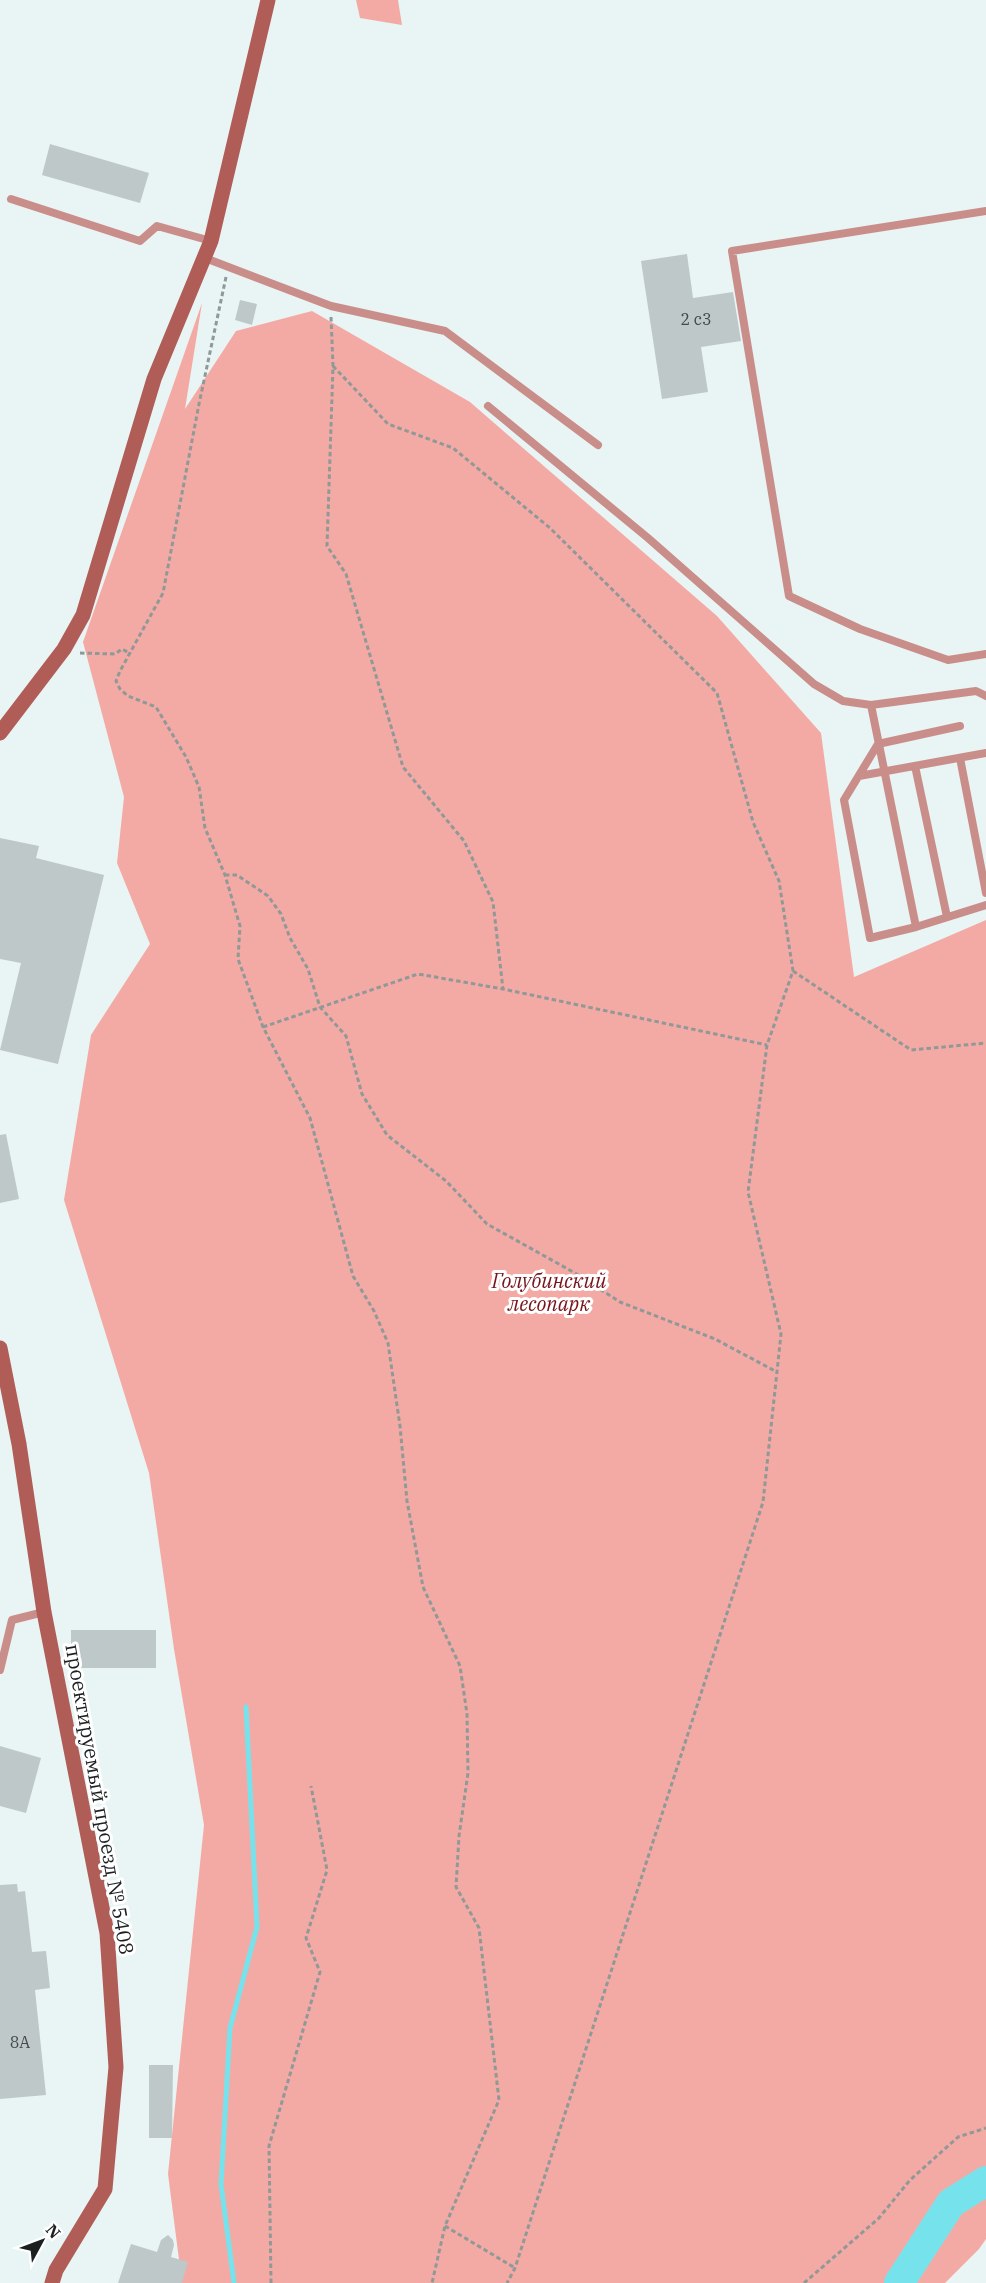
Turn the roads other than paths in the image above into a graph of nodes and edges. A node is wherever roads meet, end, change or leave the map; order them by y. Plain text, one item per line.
1 (268, 0) edge
2 (11, 199) dead end
3 (986, 211) edge
4 (211, 241) junction
5 (205, 258) junction
6 (488, 406) dead end
7 (598, 445) dead end
8 (986, 654) edge
9 (986, 696) edge
10 (871, 705) junction
11 (960, 726) dead end
12 (0, 733) edge
13 (879, 744) junction
14 (986, 753) edge
15 (960, 758) junction
16 (915, 766) junction
17 (884, 771) junction
18 (859, 776) junction
19 (986, 893) edge
20 (986, 905) edge
21 (947, 917) junction
22 (916, 927) junction
23 (0, 1348) edge
24 (44, 1612) junction
25 (0, 1670) edge
26 (52, 2283) edge

1 - 4 street
2 - 4 lane
3 - 8 lane
4 - 5 street
5 - 7 lane
5 - 12 street
6 - 10 lane
9 - 10 lane
10 - 13 lane
11 - 13 lane
13 - 17 lane
13 - 18 lane
14 - 15 lane
15 - 16 lane
15 - 19 lane
16 - 17 lane
16 - 21 lane
17 - 18 lane
17 - 22 lane
18 - 22 lane
20 - 21 lane
21 - 22 lane
23 - 24 street, проектируемый проезд № 5408
24 - 25 lane
24 - 26 street, проектируемый проезд № 5408

